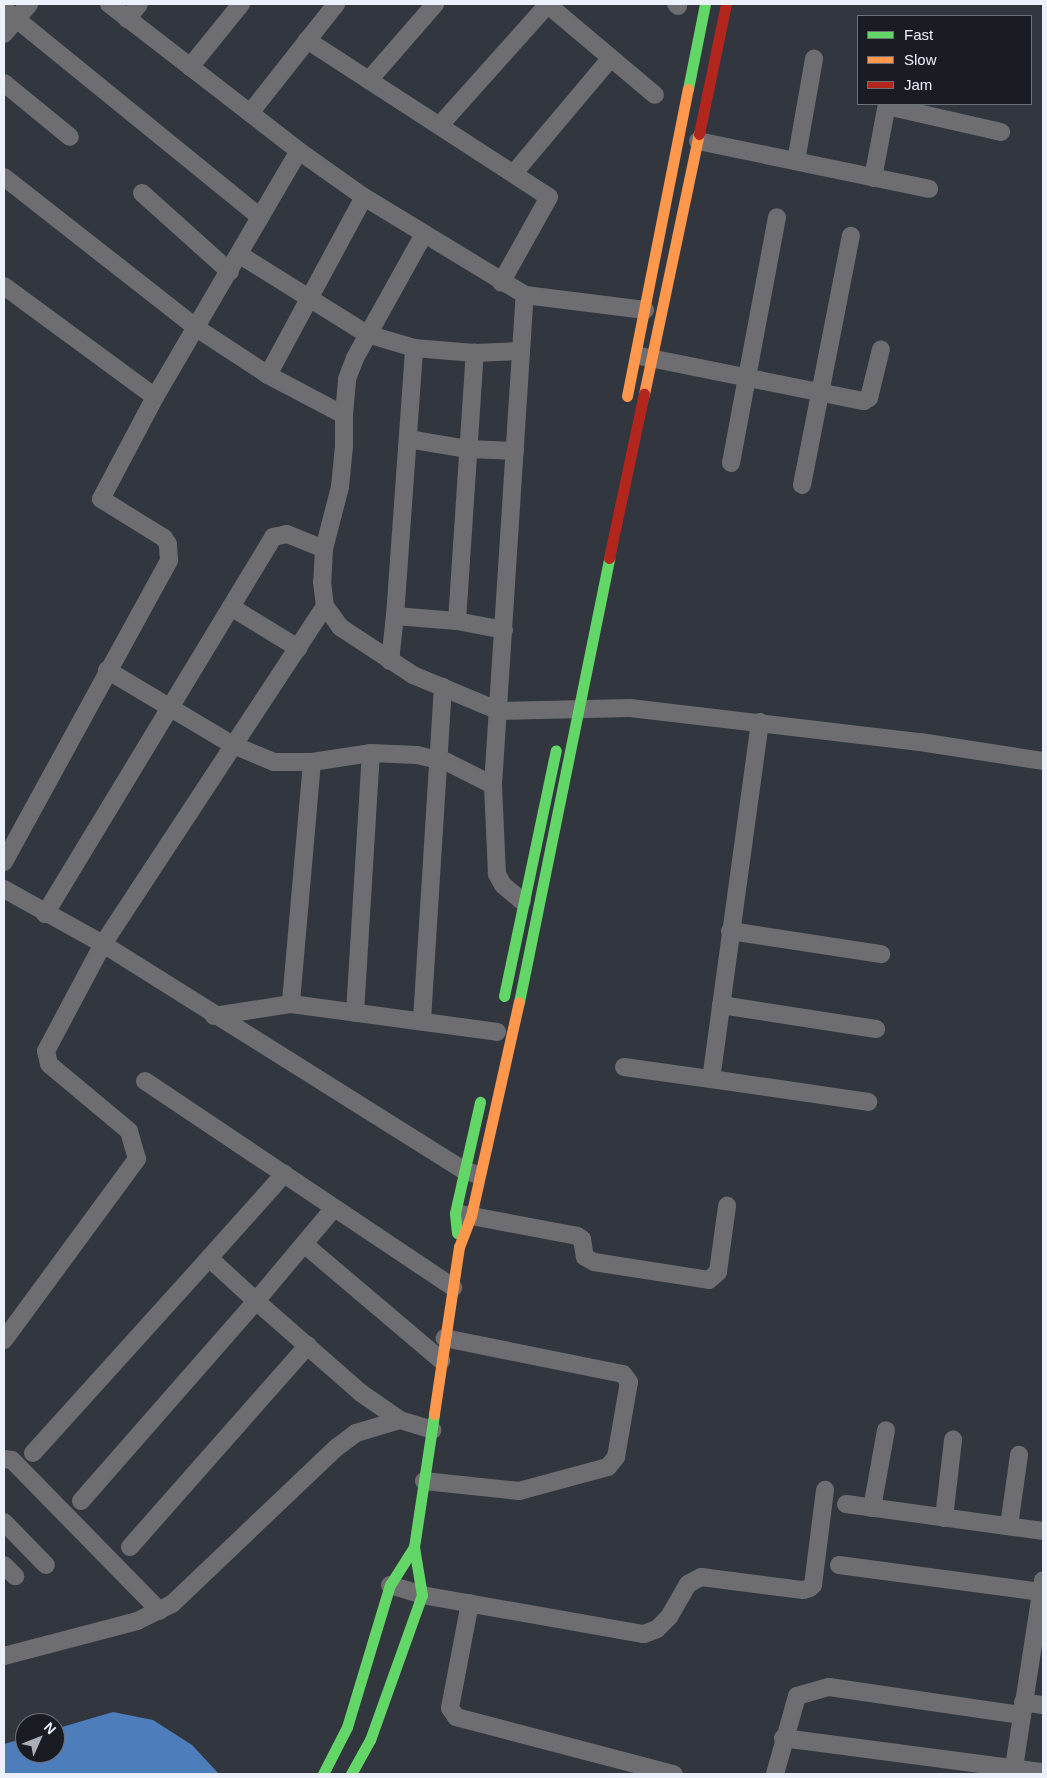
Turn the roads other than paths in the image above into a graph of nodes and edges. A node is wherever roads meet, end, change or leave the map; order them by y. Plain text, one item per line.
1 (29, 4) edge
2 (109, 4) edge
3 (139, 4) edge
4 (241, 4) edge
5 (336, 4) edge
6 (435, 4) edge
7 (548, 4) edge
8 (706, 4) edge
9 (726, 4) edge
10 (10, 14) edge
11 (127, 19) junction
12 (4, 34) edge
13 (307, 40) junction
14 (611, 58) junction
15 (814, 59) dead end
16 (190, 67) junction
17 (369, 80) junction
18 (4, 82) edge
19 (655, 95) dead end
20 (887, 105) edge
21 (250, 113) junction
22 (440, 125) junction
23 (1001, 132) dead end
24 (70, 136) dead end
25 (698, 141) junction
26 (299, 151) junction
27 (796, 161) junction
28 (514, 173) junction
29 (4, 177) edge
30 (873, 178) junction
31 (929, 189) dead end
32 (142, 194) dead end
33 (364, 197) junction
34 (260, 217) junction
35 (777, 217) dead end
36 (424, 234) junction
37 (851, 236) dead end
38 (240, 255) junction
39 (230, 272) junction
40 (500, 282) junction
41 (4, 286) edge
42 (525, 296) junction
43 (309, 298) junction
44 (645, 310) junction
45 (198, 329) junction
46 (367, 334) junction
47 (414, 348) junction
48 (880, 349) dead end
49 (521, 351) junction
50 (475, 353) junction
51 (644, 357) junction
52 (268, 375) junction
53 (749, 380) junction
54 (820, 393) junction
55 (155, 397) junction
56 (624, 413) dead end
57 (344, 415) junction
58 (408, 439) junction
59 (468, 449) junction
60 (515, 451) junction
61 (731, 463) dead end
62 (802, 485) dead end
63 (324, 549) junction
64 (325, 606) junction
65 (231, 607) junction
66 (395, 616) junction
67 (456, 621) junction
68 (504, 630) junction
69 (298, 648) junction
70 (390, 661) junction
71 (107, 670) junction
72 (443, 687) junction
73 (169, 708) junction
74 (569, 709) junction
75 (499, 711) junction
76 (760, 722) junction
77 (558, 738) dead end
78 (233, 745) junction
79 (371, 753) junction
80 (436, 760) junction
81 (1043, 761) edge
82 (312, 762) junction
83 (493, 785) junction
84 (4, 862) edge
85 (4, 889) edge
86 (522, 901) junction
87 (45, 914) junction
88 (730, 931) junction
89 (103, 944) junction
90 (881, 954) dead end
91 (292, 1004) junction
92 (721, 1005) junction
93 (355, 1013) junction
94 (214, 1016) junction
95 (422, 1020) junction
96 (498, 1027) joint
97 (876, 1029) dead end
98 (624, 1067) dead end
99 (710, 1079) junction
100 (145, 1081) dead end
101 (483, 1087) dead end
102 (868, 1102) dead end
103 (463, 1170) junction
104 (284, 1174) junction
105 (480, 1176) junction
106 (727, 1206) dead end
107 (334, 1208) junction
108 (463, 1214) junction
109 (304, 1244) junction
110 (210, 1258) junction
111 (453, 1287) junction
112 (256, 1301) junction
113 (445, 1338) junction
114 (4, 1340) edge
115 (308, 1346) junction
116 (441, 1360) junction
117 (400, 1420) junction
118 (433, 1430) junction
119 (886, 1430) dead end
120 (954, 1440) dead end
121 (33, 1453) dead end
122 (1019, 1455) dead end
123 (4, 1459) edge
124 (424, 1481) junction
125 (825, 1490) dead end
126 (81, 1501) dead end
127 (846, 1504) dead end
128 (872, 1508) junction
129 (944, 1518) junction
130 (4, 1522) edge
131 (1009, 1526) junction
132 (1043, 1530) edge
133 (130, 1547) dead end
134 (414, 1547) junction
135 (46, 1565) dead end
136 (839, 1565) dead end
137 (390, 1585) junction
138 (1042, 1586) edge
139 (422, 1594) junction
140 (470, 1603) junction
141 (160, 1611) junction
142 (4, 1656) edge
143 (1043, 1705) edge
144 (1022, 1708) junction
145 (783, 1738) junction
146 (1013, 1772) edge
147 (1043, 1772) edge
148 (323, 1774) edge
149 (350, 1774) edge
150 (674, 1774) edge
151 (775, 1774) edge

1 - 10 street
2 - 11 street
3 - 11 street
4 - 16 street
5 - 13 street
6 - 17 street
7 - 14 street
7 - 22 street
8 - 44 street
9 - 25 street
10 - 12 street
10 - 34 street
11 - 16 street
13 - 17 street
13 - 21 street
14 - 19 street
14 - 28 street
15 - 27 street
16 - 21 street
17 - 22 street
18 - 24 street
20 - 23 street
20 - 30 street
21 - 26 street
22 - 28 street
25 - 27 street
25 - 51 street
26 - 33 street
26 - 34 street
27 - 30 street
28 - 40 street
29 - 45 street
30 - 31 street
32 - 39 street
33 - 36 street
33 - 43 street
34 - 38 street
35 - 53 street
36 - 40 street
36 - 46 street
37 - 54 street
38 - 39 street
38 - 43 street
39 - 45 street
40 - 42 street
41 - 55 street
42 - 44 street
42 - 49 street
43 - 46 street
43 - 52 street
44 - 51 street
45 - 52 street
45 - 55 street
46 - 47 street
46 - 57 street
47 - 50 street
47 - 58 street
48 - 54 street
49 - 50 street
49 - 60 street
50 - 59 street
51 - 53 street
51 - 56 street
51 - 74 street
52 - 57 street
53 - 54 street
53 - 61 street
54 - 62 street
55 - 71 street
57 - 63 street
58 - 59 street
58 - 66 street
59 - 60 street
59 - 67 street
60 - 68 street
63 - 64 street
63 - 65 street
64 - 69 street
64 - 70 street
65 - 69 street
65 - 73 street
66 - 67 street
66 - 70 street
67 - 68 street
68 - 75 street
69 - 78 street
70 - 72 street
71 - 73 street
71 - 84 street
72 - 75 street
72 - 80 street
73 - 78 street
73 - 87 street
74 - 75 street
74 - 76 street
74 - 105 street
75 - 83 street
76 - 81 street
76 - 88 street
77 - 86 street
78 - 82 street
78 - 89 street
79 - 80 street
79 - 82 street
79 - 93 street
80 - 83 street
80 - 95 street
82 - 91 street
83 - 86 street
85 - 87 street
86 - 96 street
87 - 89 street
88 - 90 street
88 - 92 street
89 - 94 street
89 - 114 street
91 - 93 street
91 - 94 street
92 - 97 street
92 - 99 street
93 - 95 street
94 - 103 street
95 - 96 street
98 - 99 street
99 - 102 street
100 - 104 street
101 - 103 street
103 - 105 street
103 - 108 street
104 - 107 street
104 - 110 street
105 - 108 street
106 - 108 street
107 - 109 street
107 - 111 street
108 - 111 street
109 - 112 street
109 - 116 street
110 - 112 street
110 - 121 street
111 - 113 street
112 - 115 street
112 - 126 street
113 - 116 street
113 - 124 street
115 - 117 street
115 - 133 street
116 - 118 street
117 - 118 street
117 - 141 street
118 - 124 street
119 - 128 street
120 - 129 street
122 - 131 street
123 - 141 street
124 - 134 street
125 - 140 street
127 - 128 street
128 - 129 street
129 - 131 street
130 - 135 street
131 - 132 street
134 - 137 street
134 - 139 street
136 - 138 street
137 - 139 street
137 - 148 street
138 - 144 street
139 - 140 street
139 - 149 street
140 - 150 street
141 - 142 street
143 - 144 street
144 - 145 street
144 - 146 street
145 - 146 street
145 - 151 street
146 - 147 street

